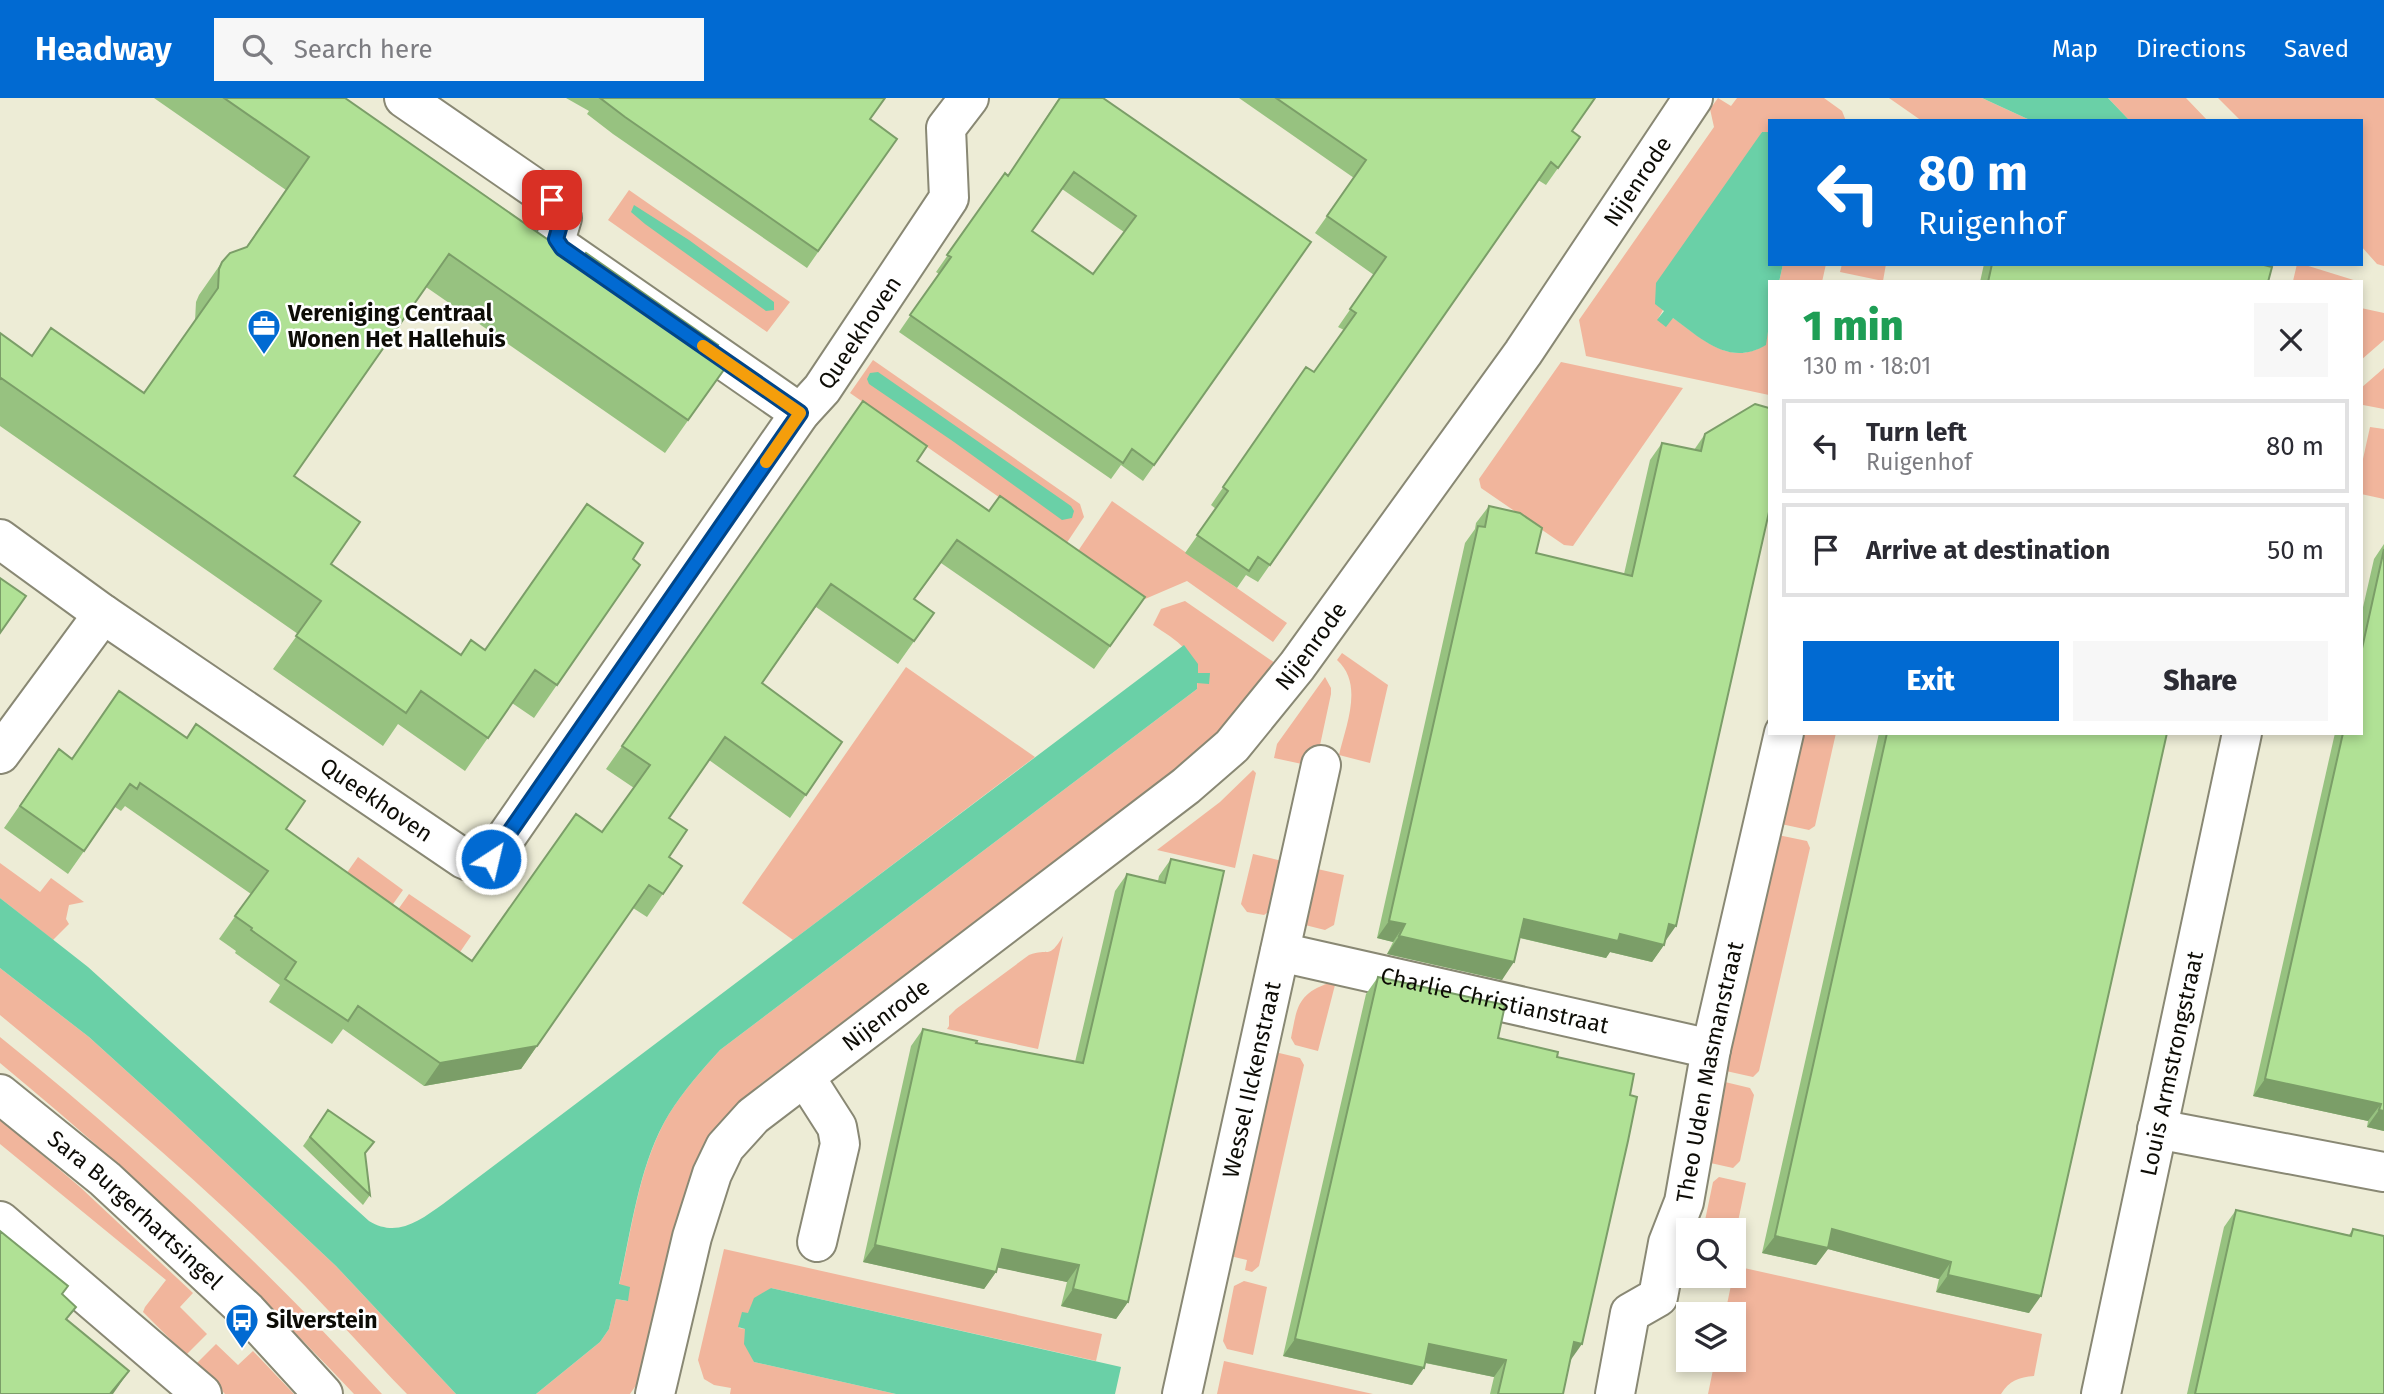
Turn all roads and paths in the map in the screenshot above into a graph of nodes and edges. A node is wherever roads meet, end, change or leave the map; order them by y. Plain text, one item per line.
1 (404, 98) edge
2 (969, 98) edge
3 (1693, 98) edge
4 (800, 413) junction
5 (0, 539) edge
6 (103, 614) junction
7 (1784, 735) edge
8 (2242, 735) edge
9 (0, 754) edge
10 (1321, 765) dead end
11 (1280, 952) junction
12 (1711, 1049) junction
13 (805, 1077) junction
14 (0, 1094) edge
15 (2157, 1129) junction
16 (2384, 1172) edge
17 (0, 1221) edge
18 (817, 1242) dead end
19 (193, 1391) edge
20 (323, 1394) edge
21 (655, 1394) edge
22 (1182, 1394) edge
23 (1615, 1394) edge
24 (2101, 1394) edge

1 - 4 street
2 - 4 street, Queekhoven
3 - 13 street, Nijenrode
4 - 6 street, Queekhoven
5 - 6 street, Queekhoven
6 - 9 street
7 - 12 street, Theo Uden Masmanstraat
8 - 15 street, Louis Armstrongstraat
10 - 11 street, Wessel Ilckenstraat
11 - 12 street, Charlie Christianstraat
11 - 22 street, Wessel Ilckenstraat
12 - 23 street, Theo Uden Masmanstraat
13 - 18 street
13 - 21 street, Nijenrode
14 - 20 street, Sara Burgerhartsingel
15 - 16 street
15 - 24 street, Louis Armstrongstraat
17 - 19 street

